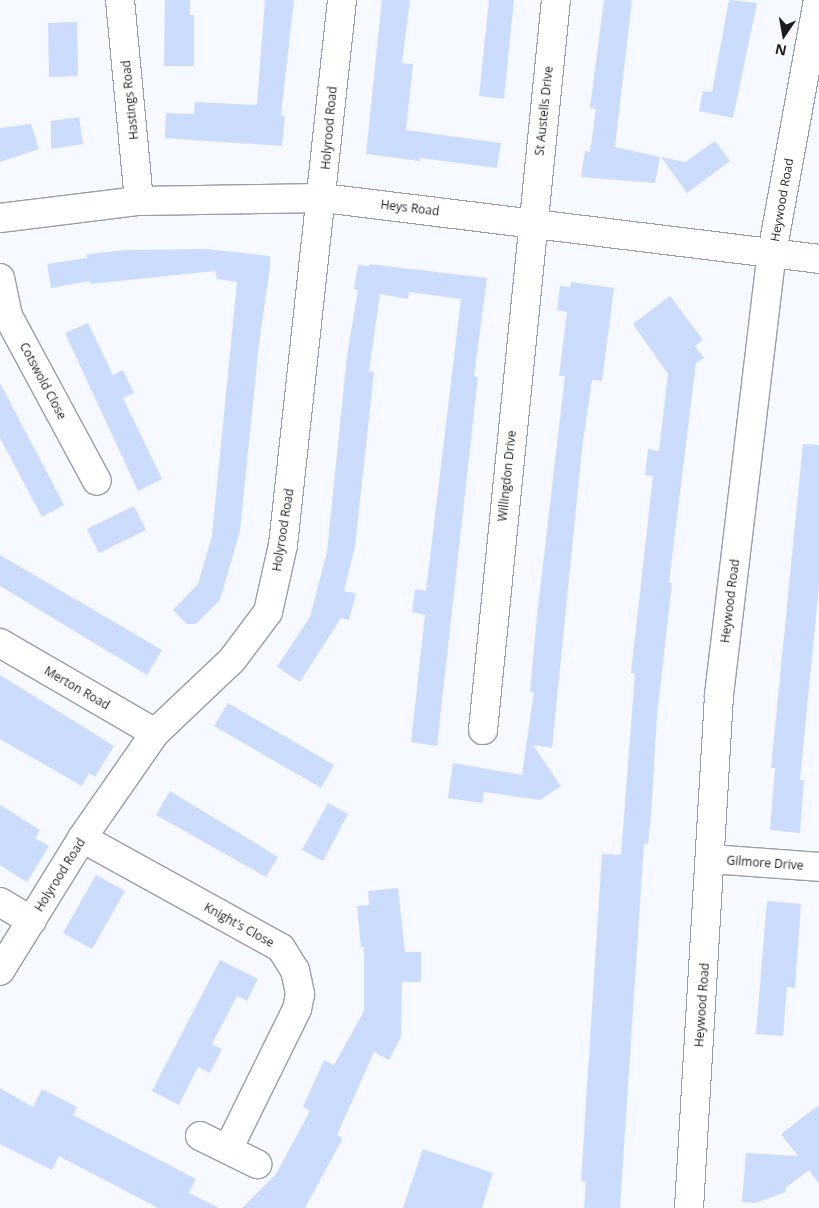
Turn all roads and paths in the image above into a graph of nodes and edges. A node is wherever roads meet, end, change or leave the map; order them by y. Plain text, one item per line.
1 (120, 0) edge
2 (342, 0) edge
3 (556, 0) edge
4 (818, 0) edge
5 (323, 198) junction
6 (139, 200) junction
7 (0, 218) edge
8 (532, 223) junction
9 (772, 253) junction
10 (819, 259) edge
11 (0, 278) edge
12 (97, 481) dead end
13 (0, 643) edge
14 (483, 730) dead end
15 (155, 733) junction
16 (82, 838) junction
17 (711, 859) junction
18 (819, 867) edge
19 (0, 902) edge
20 (32, 921) junction
21 (0, 972) edge
22 (200, 1136) dead end
23 (228, 1149) junction
24 (258, 1164) dead end
25 (689, 1208) edge

1 - 6 street, Hastings Road
2 - 5 street, Holyrood Road
3 - 8 street, St Austells Drive
4 - 9 street, Heywood Road
5 - 6 street, Heys Road
5 - 8 street, Heys Road
5 - 15 street, Holyrood Road
6 - 7 street, Heys Road
8 - 9 street, Heys Road
8 - 14 street, Willingdon Drive
9 - 10 street, Heys Road
9 - 17 street, Heywood Road
11 - 12 street, Cotswold Close
13 - 15 street, Merton Road
15 - 16 street, Holyrood Road
16 - 20 street, Holyrood Road
16 - 23 street, Knight's Close
17 - 18 street, Gilmore Drive
17 - 25 street, Heywood Road
19 - 20 street
20 - 21 street, Holyrood Road
22 - 23 street
23 - 24 street

